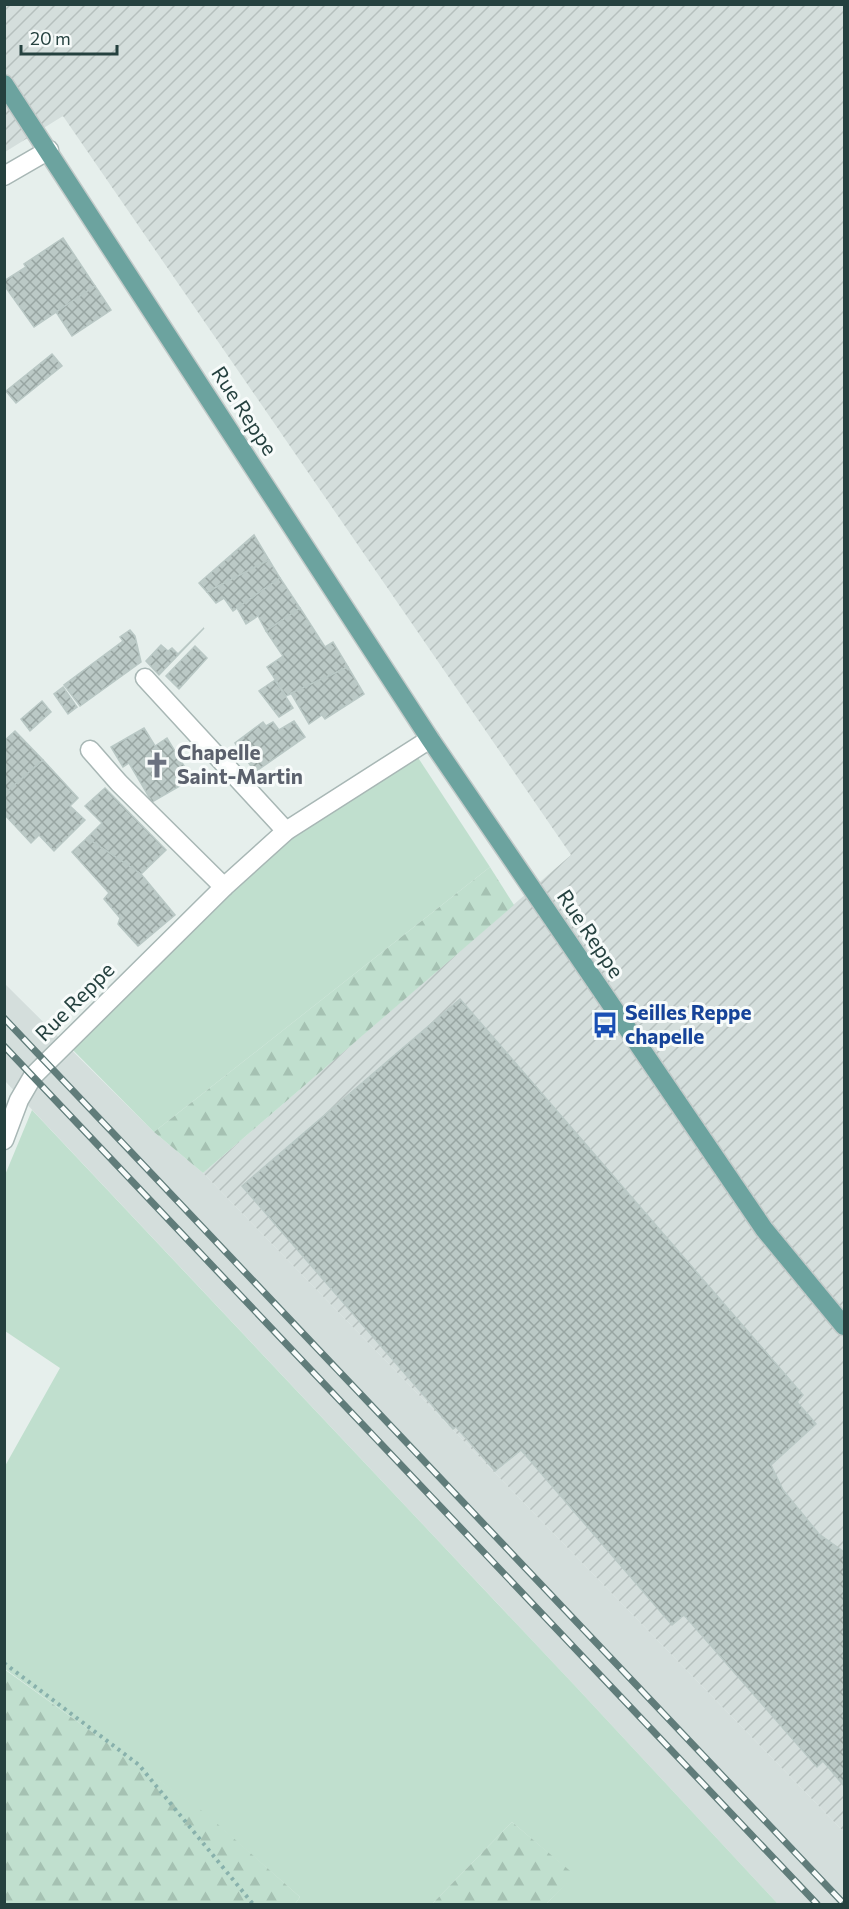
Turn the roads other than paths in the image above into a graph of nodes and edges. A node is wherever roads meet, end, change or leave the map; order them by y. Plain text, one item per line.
1 (4, 84) edge
2 (49, 150) junction
3 (4, 176) edge
4 (145, 678) dead end
5 (430, 739) junction
6 (90, 750) dead end
7 (286, 831) junction
8 (224, 887) junction
9 (4, 1140) edge
10 (844, 1326) edge

1 - 2 main road, Rue Reppe
2 - 3 street
2 - 5 main road, Rue Reppe
4 - 7 street
5 - 7 street, Rue Reppe
5 - 10 main road, Rue Reppe
6 - 8 street
7 - 8 street, Rue Reppe
8 - 9 street, Rue Reppe

